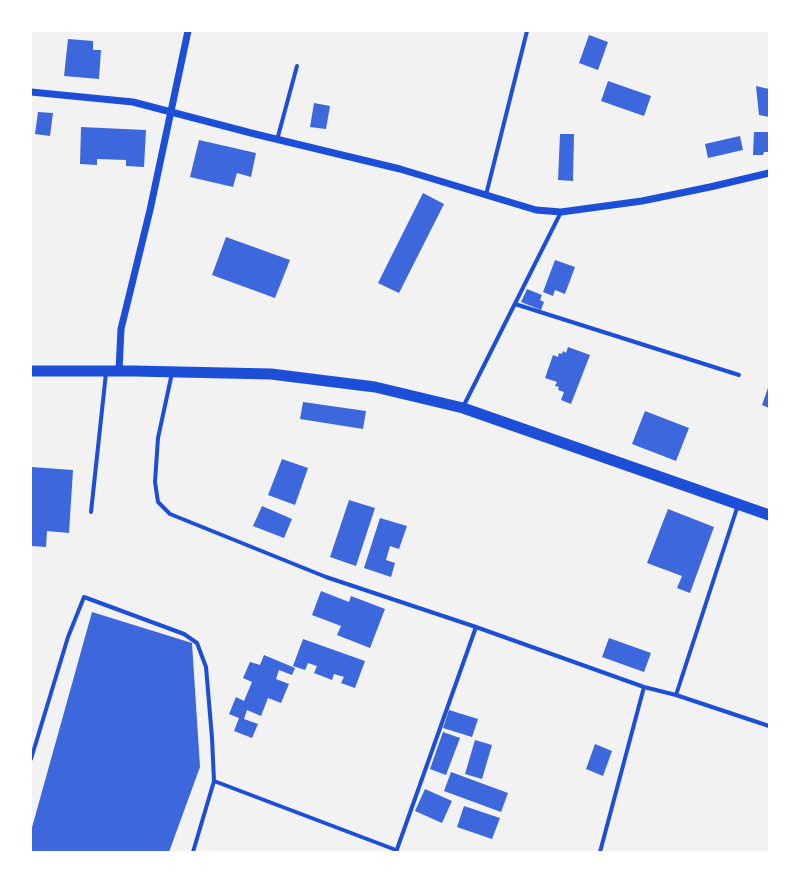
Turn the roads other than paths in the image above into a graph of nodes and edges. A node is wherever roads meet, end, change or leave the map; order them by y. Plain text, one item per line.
1 (188, 31) edge
2 (527, 31) edge
3 (297, 66) dead end
4 (31, 92) edge
5 (171, 112) junction
6 (277, 140) junction
7 (769, 173) edge
8 (486, 196) junction
9 (561, 212) junction
10 (515, 304) junction
11 (31, 371) edge
12 (106, 371) junction
13 (119, 371) junction
14 (173, 372) junction
15 (739, 375) dead end
16 (463, 408) junction
17 (738, 504) junction
18 (91, 512) dead end
19 (769, 515) edge
20 (476, 627) junction
21 (644, 687) junction
22 (676, 695) junction
23 (769, 726) edge
24 (31, 759) edge
25 (214, 781) junction
26 (396, 851) edge
27 (192, 852) edge
28 (600, 852) edge

1 - 5 street
2 - 8 street
3 - 6 street
4 - 5 street
5 - 6 street
5 - 13 street
6 - 8 street
7 - 9 street
8 - 9 street
9 - 10 street
10 - 15 street
10 - 16 street
11 - 12 highway
12 - 13 highway
12 - 18 street
13 - 14 highway
14 - 16 highway
14 - 20 street
16 - 17 highway
17 - 19 highway
17 - 22 street
20 - 21 street
20 - 26 street
21 - 22 street
21 - 28 street
22 - 23 street
24 - 25 street
25 - 26 street
25 - 27 street

